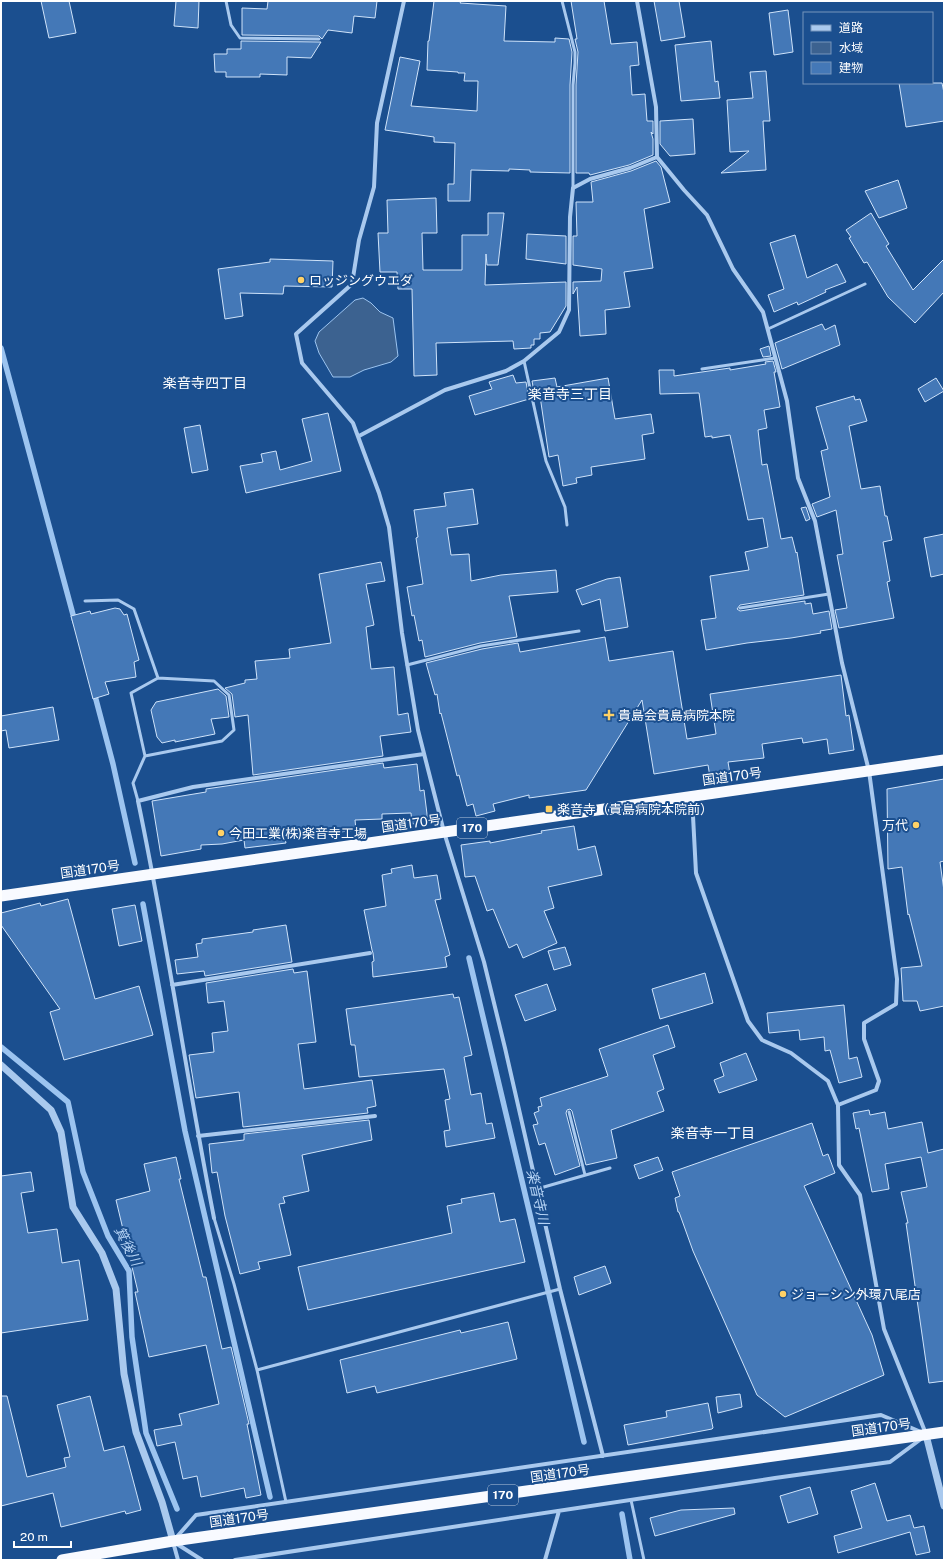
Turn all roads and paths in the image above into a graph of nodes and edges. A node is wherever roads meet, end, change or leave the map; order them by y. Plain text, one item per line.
1 (226, 1) edge
2 (404, 1) edge
3 (562, 1) edge
4 (637, 1) edge
5 (319, 38) dead end
6 (657, 157) junction
7 (573, 188) junction
8 (865, 284) dead end
9 (768, 329) junction
10 (775, 358) junction
11 (524, 361) junction
12 (702, 369) dead end
13 (359, 436) junction
14 (567, 525) dead end
15 (829, 594) junction
16 (85, 601) dead end
17 (740, 608) dead end
18 (579, 631) dead end
19 (407, 665) junction
20 (158, 678) junction
21 (424, 754) junction
22 (145, 756) junction
23 (944, 760) edge
24 (869, 770) junction
25 (692, 796) junction
26 (138, 801) junction
27 (444, 832) junction
28 (153, 874) junction
29 (1, 896) edge
30 (370, 953) dead end
31 (172, 985) junction
32 (1, 1065) edge
33 (838, 1105) junction
34 (569, 1112) dead end
35 (375, 1116) dead end
36 (198, 1136) junction
37 (610, 1168) dead end
38 (585, 1175) junction
39 (537, 1189) junction
40 (214, 1218) joint
41 (560, 1289) junction
42 (257, 1370) junction
43 (944, 1432) edge
44 (926, 1435) junction
45 (603, 1456) junction
46 (631, 1500) junction
47 (286, 1502) junction
48 (944, 1506) edge
49 (559, 1511) junction
50 (173, 1541) junction
51 (62, 1560) edge
52 (178, 1560) edge
53 (202, 1560) edge
54 (235, 1560) edge
55 (545, 1560) edge
56 (644, 1560) edge

1 - 5 lane
2 - 13 street
3 - 7 lane
4 - 6 street
6 - 7 street
6 - 9 street
7 - 11 street
8 - 9 lane
9 - 10 street
10 - 12 lane
10 - 15 street
11 - 13 street
11 - 14 lane
13 - 19 street
15 - 17 lane
15 - 24 street
16 - 20 lane
18 - 19 lane
19 - 21 street
20 - 22 lane
20 - 22 lane
21 - 26 street
21 - 27 street
22 - 26 lane
23 - 24 highway, 国道170号 / 170
24 - 25 highway, 国道170号 / 170
24 - 33 street
25 - 27 highway, 国道170号 / 170
25 - 33 street
26 - 28 street
27 - 28 highway, 国道170号 / 170
27 - 39 street
28 - 29 highway, 国道170号 / 170
28 - 31 street
30 - 31 street
31 - 36 street
32 - 50 street
33 - 44 street
34 - 38 lane
35 - 36 street
36 - 40 street
37 - 38 lane
38 - 39 lane
39 - 41 street
40 - 42 lane
41 - 42 lane
41 - 45 street
42 - 47 lane
43 - 44 highway, 国道170号 / 170
44 - 45 street
44 - 46 street
44 - 48 street
44 - 50 highway, 国道170号 / 170
45 - 47 street
46 - 49 street
46 - 56 lane
47 - 50 street
49 - 54 street
49 - 55 street
50 - 51 highway, 国道170号 / 170
50 - 52 street
50 - 53 street

